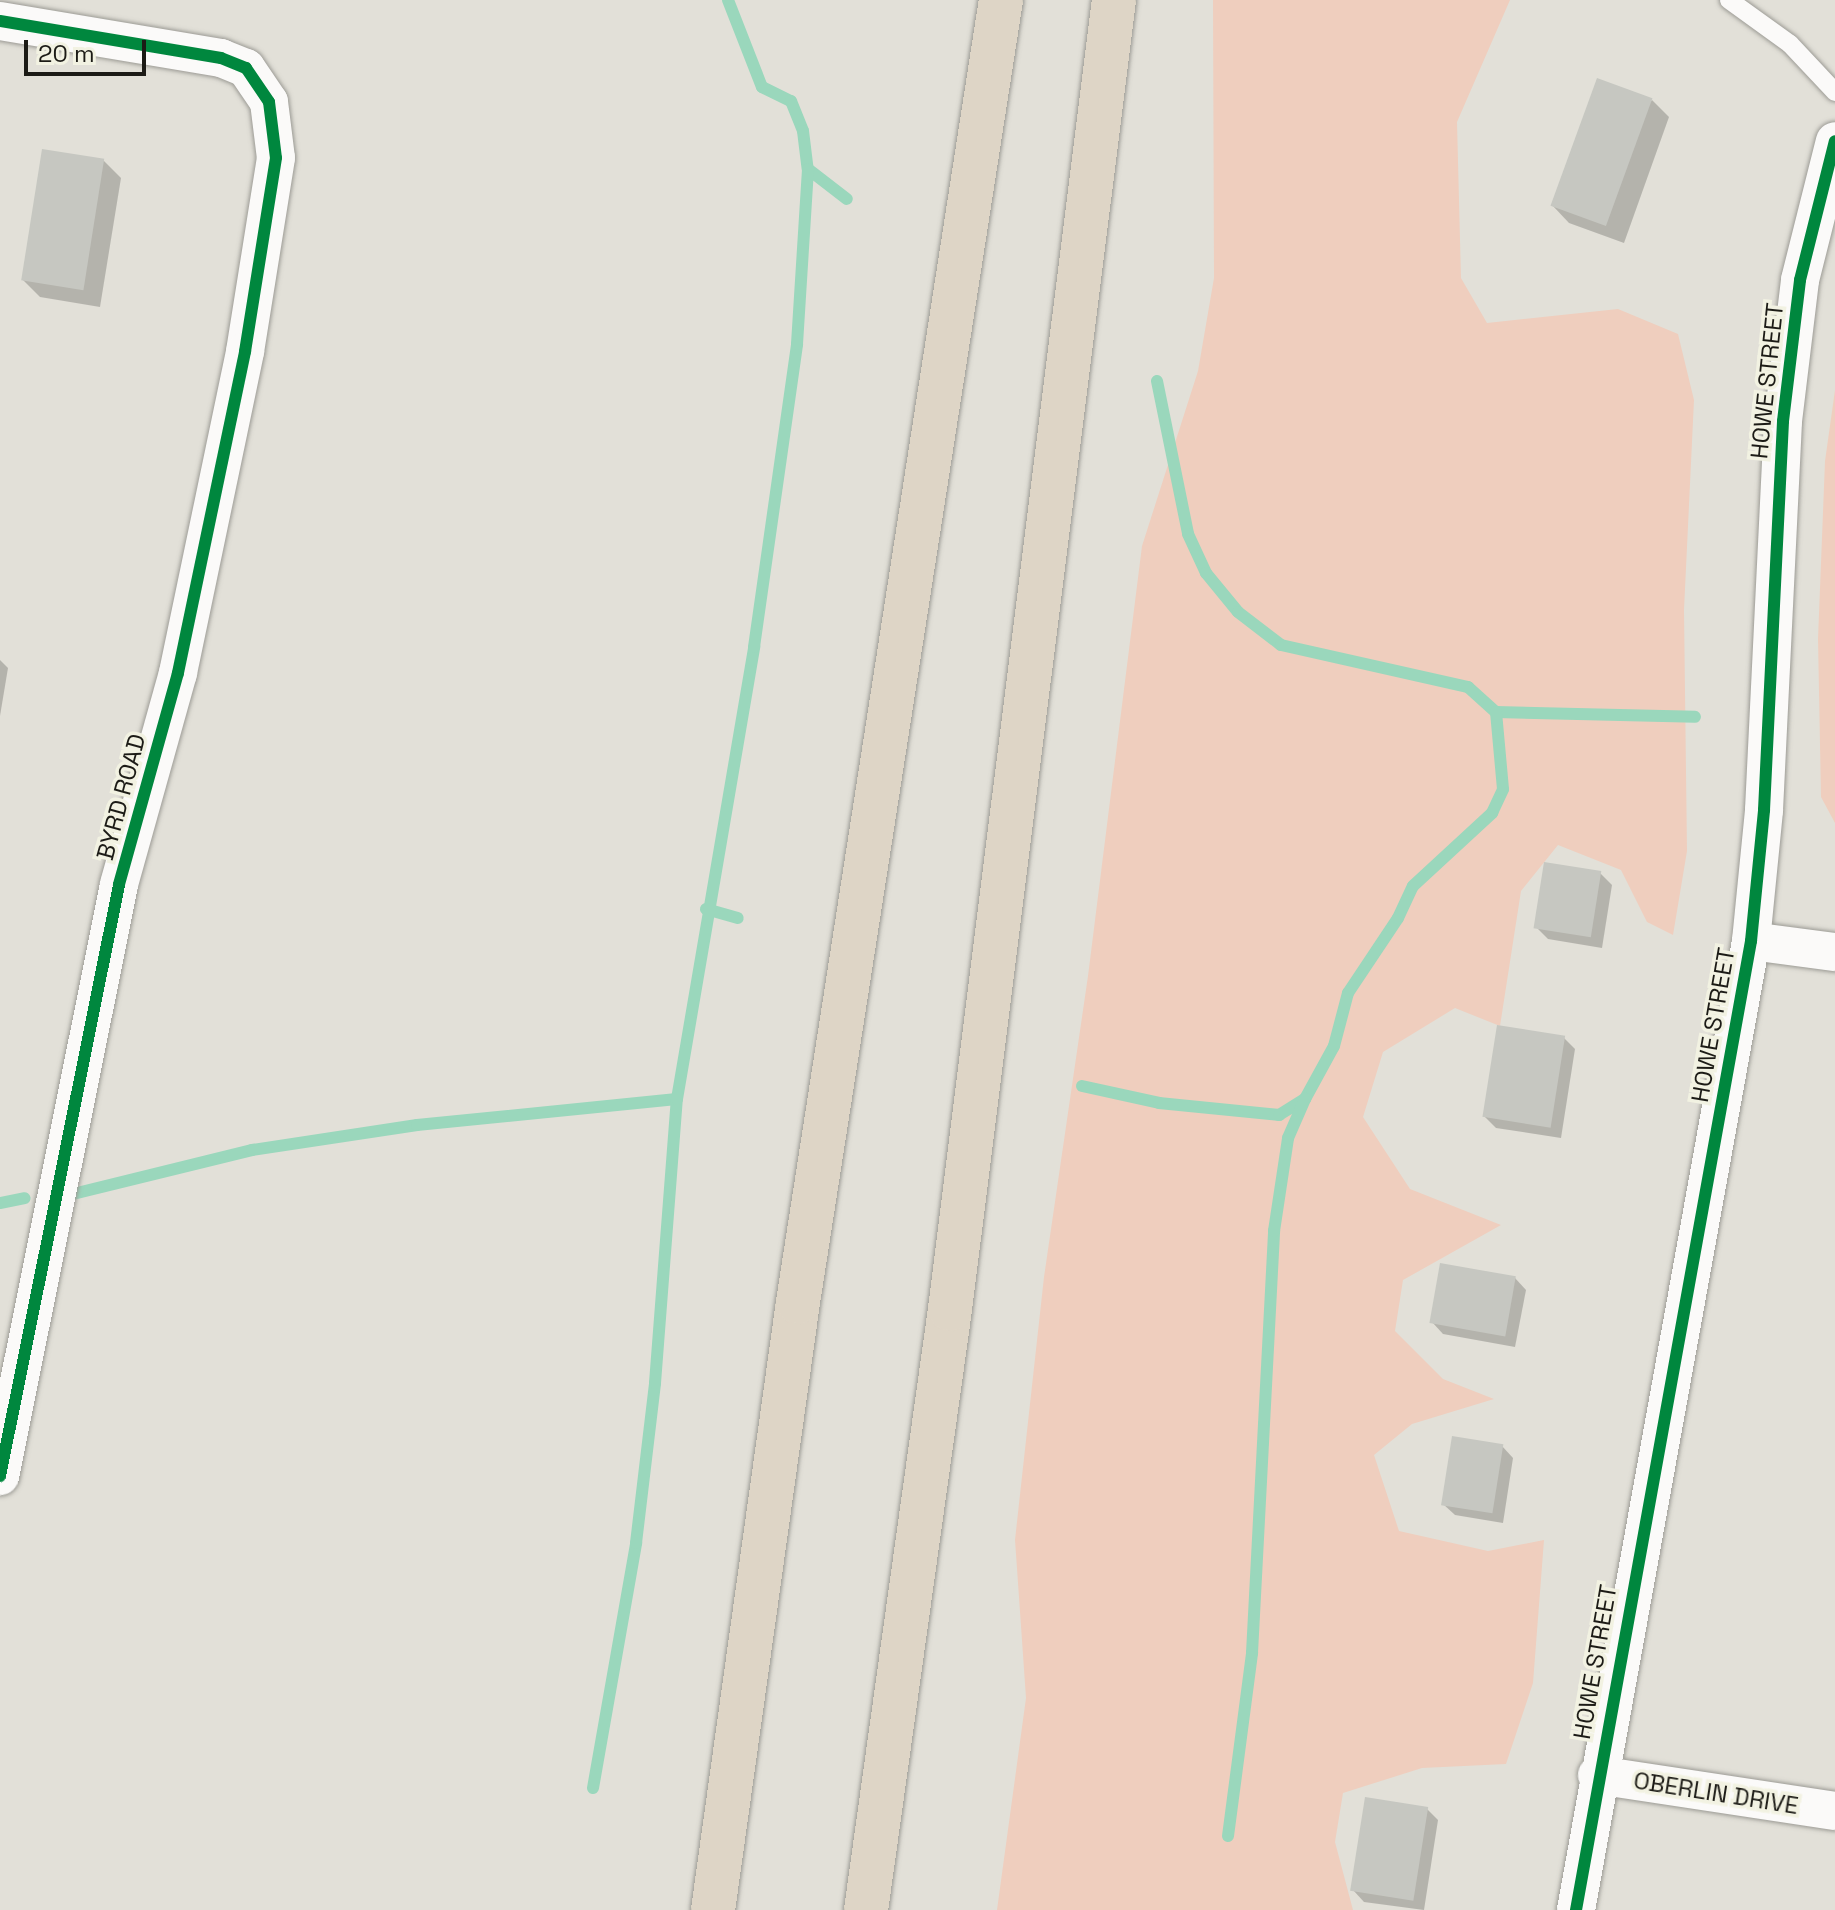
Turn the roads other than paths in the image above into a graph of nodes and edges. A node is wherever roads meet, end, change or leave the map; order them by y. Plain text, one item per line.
1 (1001, 0) edge
2 (1114, 0) edge
3 (1729, 0) edge
4 (0, 21) edge
5 (1835, 92) edge
6 (1835, 141) edge
7 (1751, 941) junction
8 (1835, 952) edge
9 (0, 1476) edge
10 (1597, 1775) junction
11 (1835, 1811) edge
12 (713, 1910) edge
13 (866, 1910) edge
14 (1576, 1910) edge

1 - 12 highway
2 - 13 highway
3 - 5 lane
4 - 9 street, BYRD ROAD
6 - 7 street, HOWE STREET
7 - 8 street
7 - 10 street, HOWE STREET
10 - 11 street, OBERLIN DRIVE
10 - 14 street, HOWE STREET

